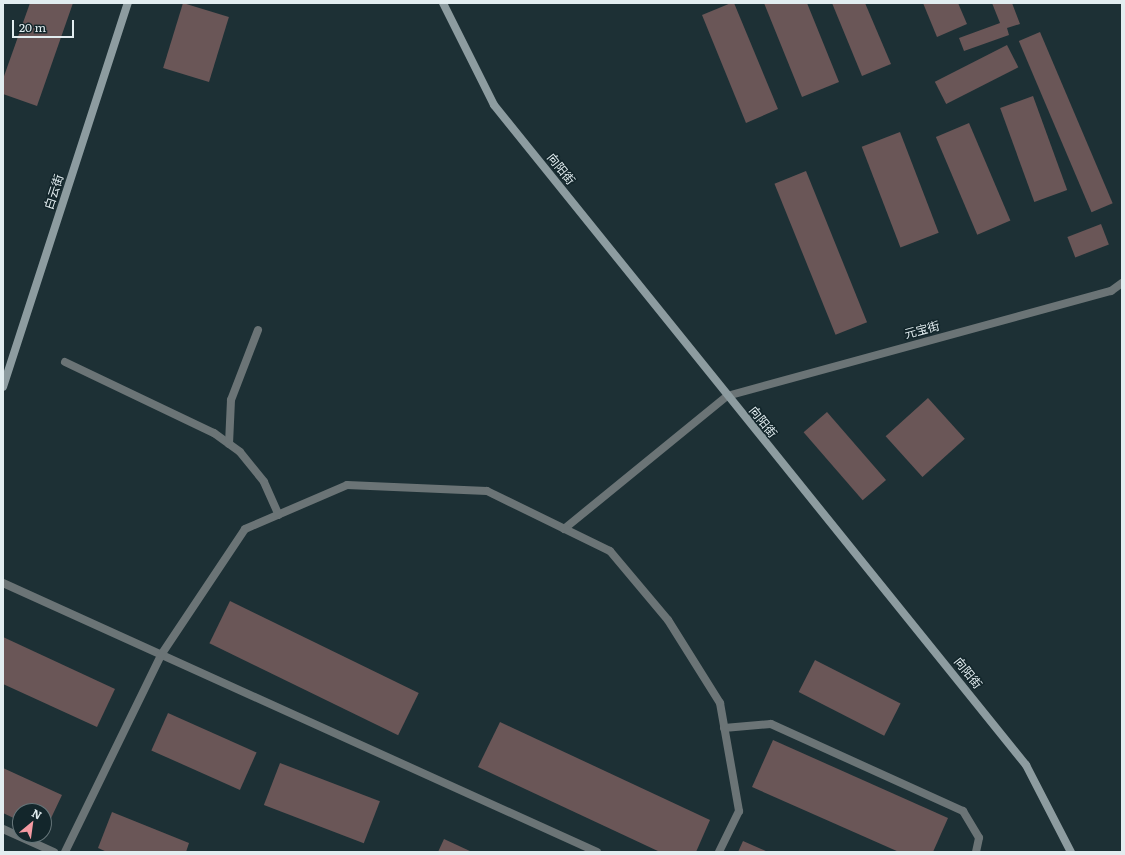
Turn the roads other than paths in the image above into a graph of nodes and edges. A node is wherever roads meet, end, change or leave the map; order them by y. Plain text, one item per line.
1 (128, 3) edge
2 (443, 3) edge
3 (1122, 283) edge
4 (258, 330) dead end
5 (65, 362) dead end
6 (3, 388) edge
7 (727, 396) junction
8 (229, 444) junction
9 (279, 515) junction
10 (564, 529) junction
11 (3, 583) edge
12 (161, 654) junction
13 (724, 728) junction
14 (3, 829) edge
15 (54, 852) edge
16 (66, 852) edge
17 (597, 852) edge
18 (719, 852) edge
19 (976, 852) edge
20 (1071, 852) edge

1 - 6 street, 白云街
2 - 7 street, 向阳街
3 - 7 street, 元宝街
4 - 8 street
5 - 8 street
7 - 10 street
7 - 20 street, 向阳街
8 - 9 street
9 - 10 street
9 - 12 street
10 - 13 street
11 - 12 street
12 - 16 street
12 - 17 street
13 - 18 street
13 - 19 street
14 - 15 street

